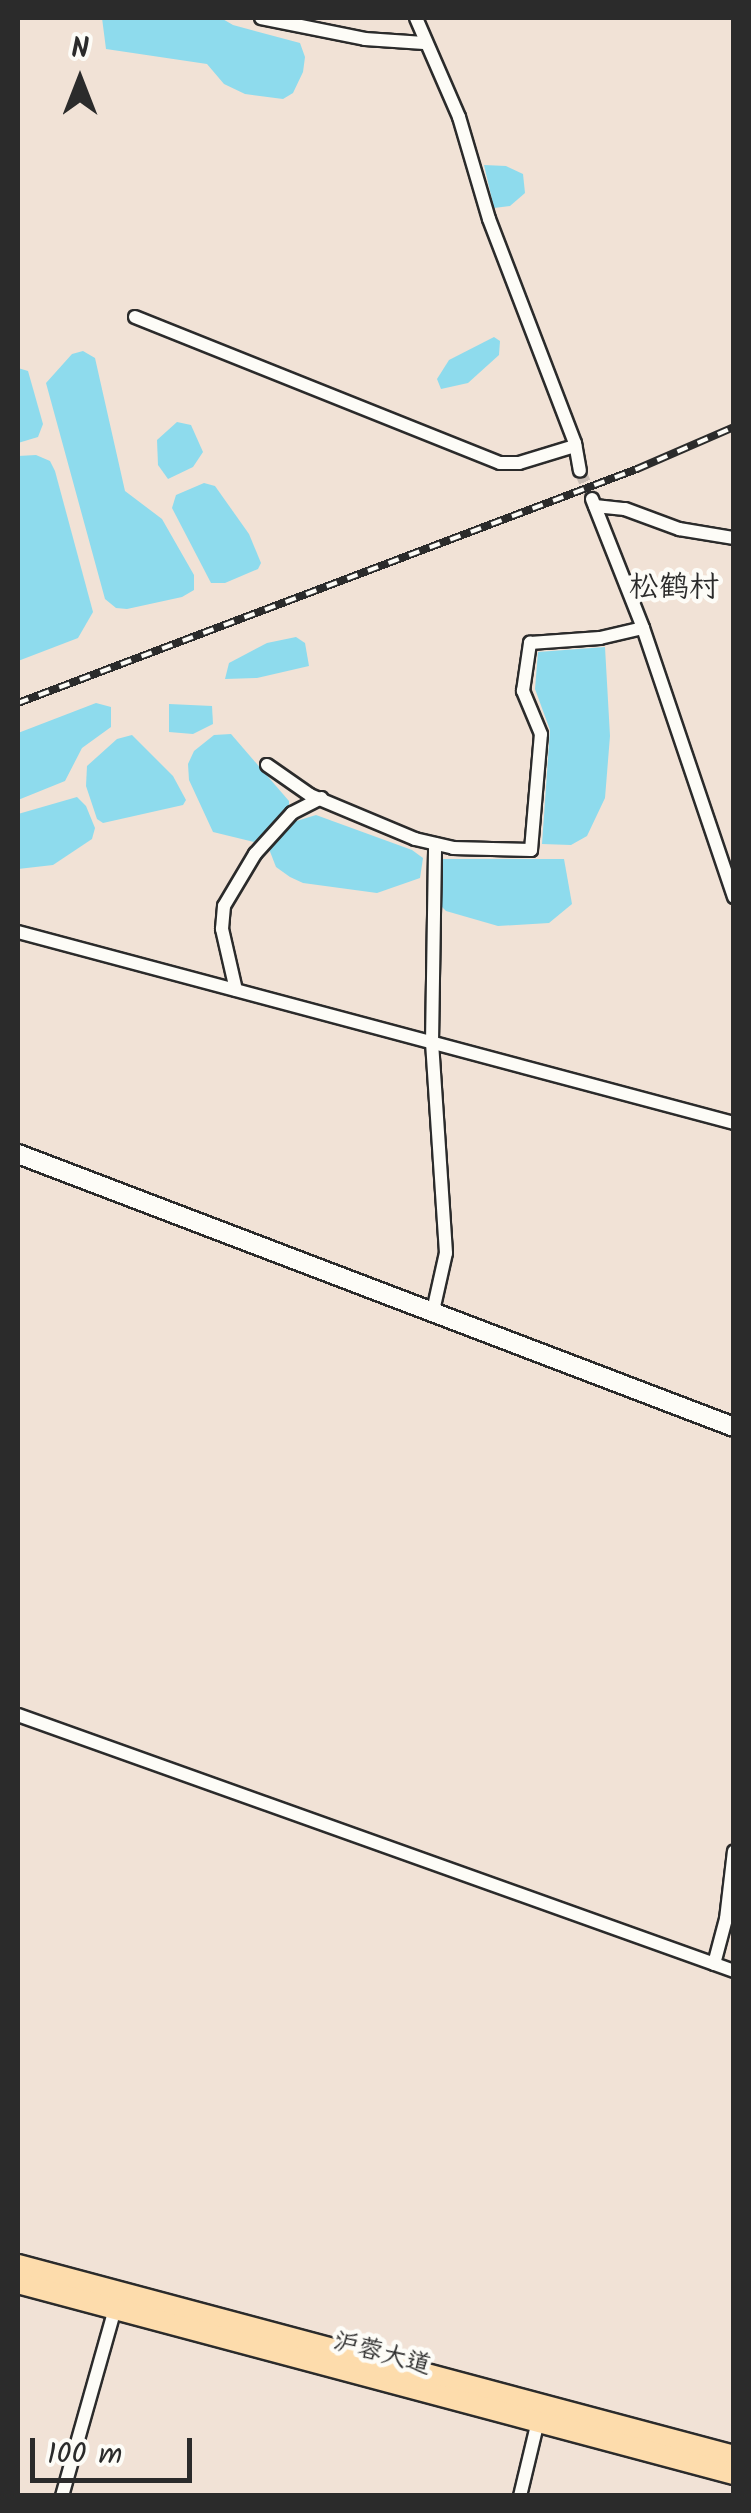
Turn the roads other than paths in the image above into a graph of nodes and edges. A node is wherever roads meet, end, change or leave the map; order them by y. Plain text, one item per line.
1 (261, 18) edge
2 (416, 18) edge
3 (424, 43) junction
4 (134, 317) dead end
5 (575, 446) junction
6 (580, 471) tunnel mouth
7 (734, 538) edge
8 (643, 628) junction
9 (268, 765) dead end
10 (321, 798) junction
11 (435, 844) junction
12 (734, 896) edge
13 (18, 932) edge
14 (236, 990) junction
15 (432, 1042) junction
16 (734, 1123) edge
17 (18, 1154) edge
18 (433, 1312) junction
19 (734, 1427) edge
20 (18, 1715) edge
21 (734, 1852) edge
22 (714, 1964) junction
23 (734, 1972) edge
24 (18, 2265) edge
25 (18, 2283) edge
26 (115, 2310) junction
27 (538, 2421) junction
28 (734, 2456) edge
29 (734, 2474) edge
30 (62, 2496) edge
31 (520, 2496) edge

1 - 3 street
2 - 3 street
3 - 5 street
4 - 5 street
5 - 6 street
7 - 8 street
8 - 11 street
8 - 12 street
9 - 10 street
10 - 11 street
10 - 14 street
11 - 15 street
13 - 14 street
14 - 15 street
15 - 16 street
15 - 18 street
17 - 18 main road
18 - 19 main road
20 - 22 street
21 - 22 street
22 - 23 street
24 - 28 main road, 沪蓉大道
25 - 26 main road, 沪蓉大道
26 - 27 main road, 沪蓉大道
26 - 30 street
27 - 29 main road, 沪蓉大道
27 - 31 street

